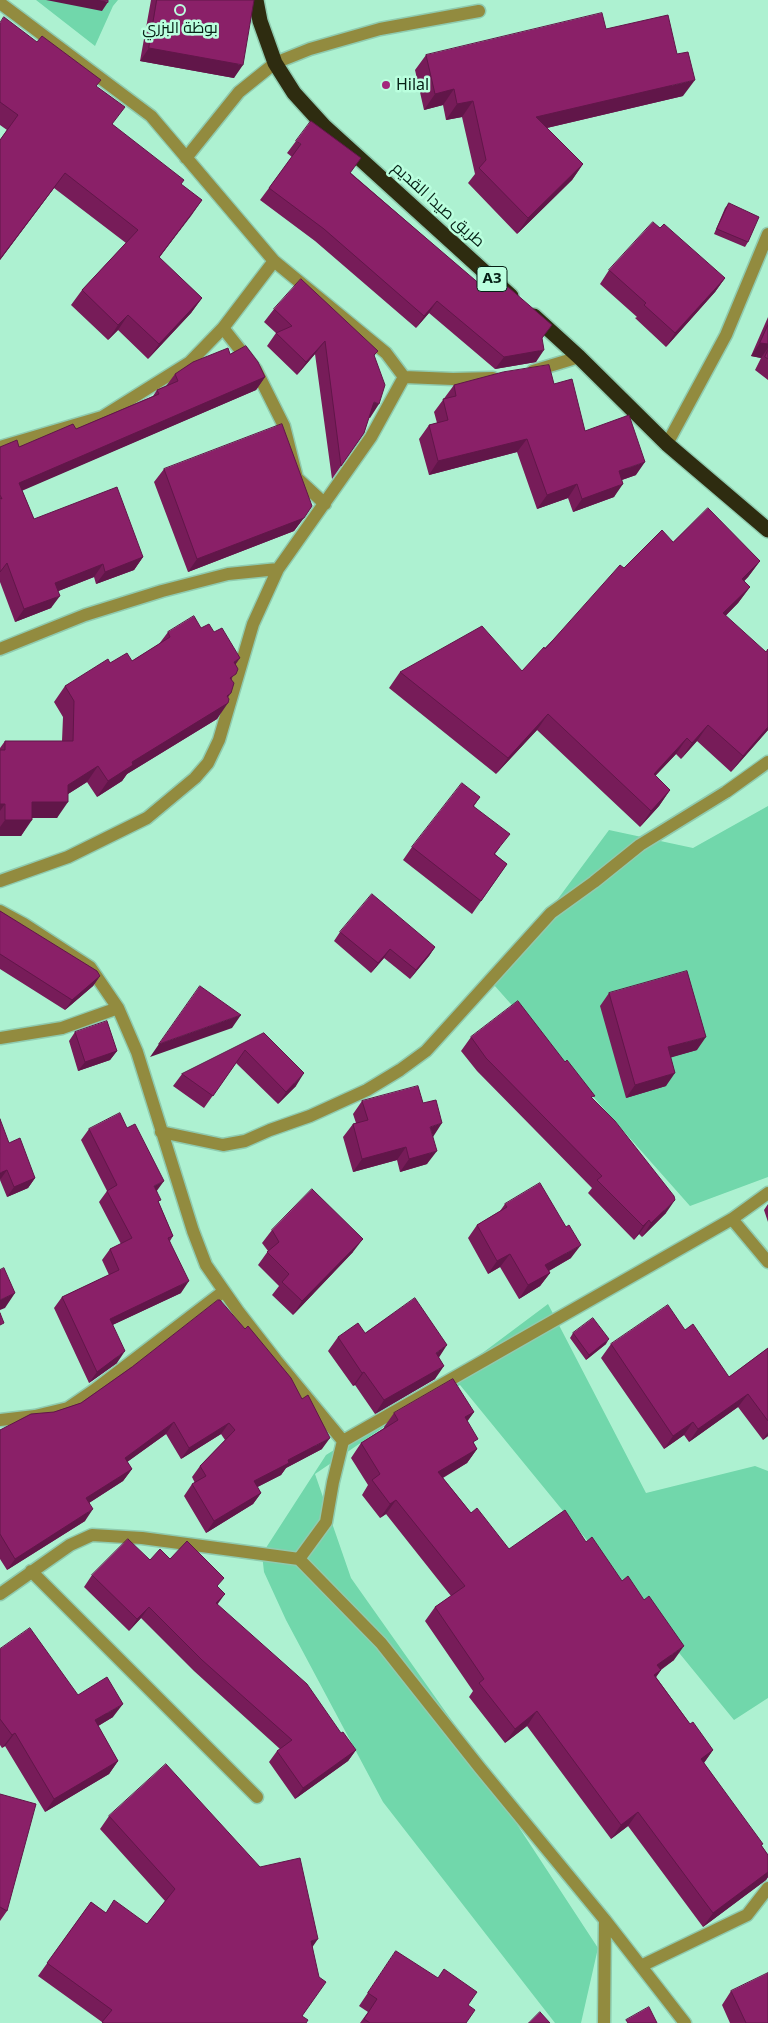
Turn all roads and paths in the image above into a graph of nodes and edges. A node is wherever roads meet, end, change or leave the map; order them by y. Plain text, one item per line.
1 (256, 0) edge
2 (0, 3) edge
3 (479, 11) dead end
4 (275, 63) junction
5 (186, 158) junction
6 (768, 234) edge
7 (274, 261) junction
8 (223, 328) junction
9 (579, 357) junction
10 (521, 374) edge
11 (503, 376) edge
12 (404, 377) junction
13 (667, 444) junction
14 (0, 447) edge
15 (325, 504) junction
16 (768, 530) edge
17 (278, 569) junction
18 (0, 649) edge
19 (768, 762) edge
20 (0, 881) edge
21 (0, 911) edge
22 (118, 1008) junction
23 (0, 1038) edge
24 (161, 1132) junction
25 (768, 1193) edge
26 (732, 1218) junction
27 (768, 1262) edge
28 (224, 1290) junction
29 (0, 1420) edge
30 (343, 1440) junction
31 (299, 1559) junction
32 (32, 1571) junction
33 (0, 1594) edge
34 (257, 1797) dead end
35 (768, 1888) edge
36 (605, 1920) junction
37 (641, 1966) junction
38 (604, 2023) edge
39 (685, 2023) edge

1 - 4 highway, طريق صيدا القديم / A3
2 - 5 street
3 - 4 street
4 - 5 street
4 - 9 highway, طريق صيدا القديم / A3
5 - 7 street
6 - 13 street
7 - 8 street
7 - 12 street
8 - 14 street
8 - 15 street
9 - 10 street
9 - 13 highway, طريق صيدا القديم / A3
11 - 12 street
12 - 15 street
13 - 16 highway, طريق صيدا القديم / A3
15 - 17 street
17 - 18 street
17 - 20 street
19 - 24 street
21 - 22 street
22 - 23 street
22 - 24 street
24 - 28 street
25 - 26 street
26 - 27 street
26 - 30 street
28 - 29 street
28 - 30 street
30 - 31 street
31 - 32 street
31 - 36 street
32 - 33 street
32 - 34 street
35 - 37 street
36 - 37 street
36 - 38 street
37 - 39 street

